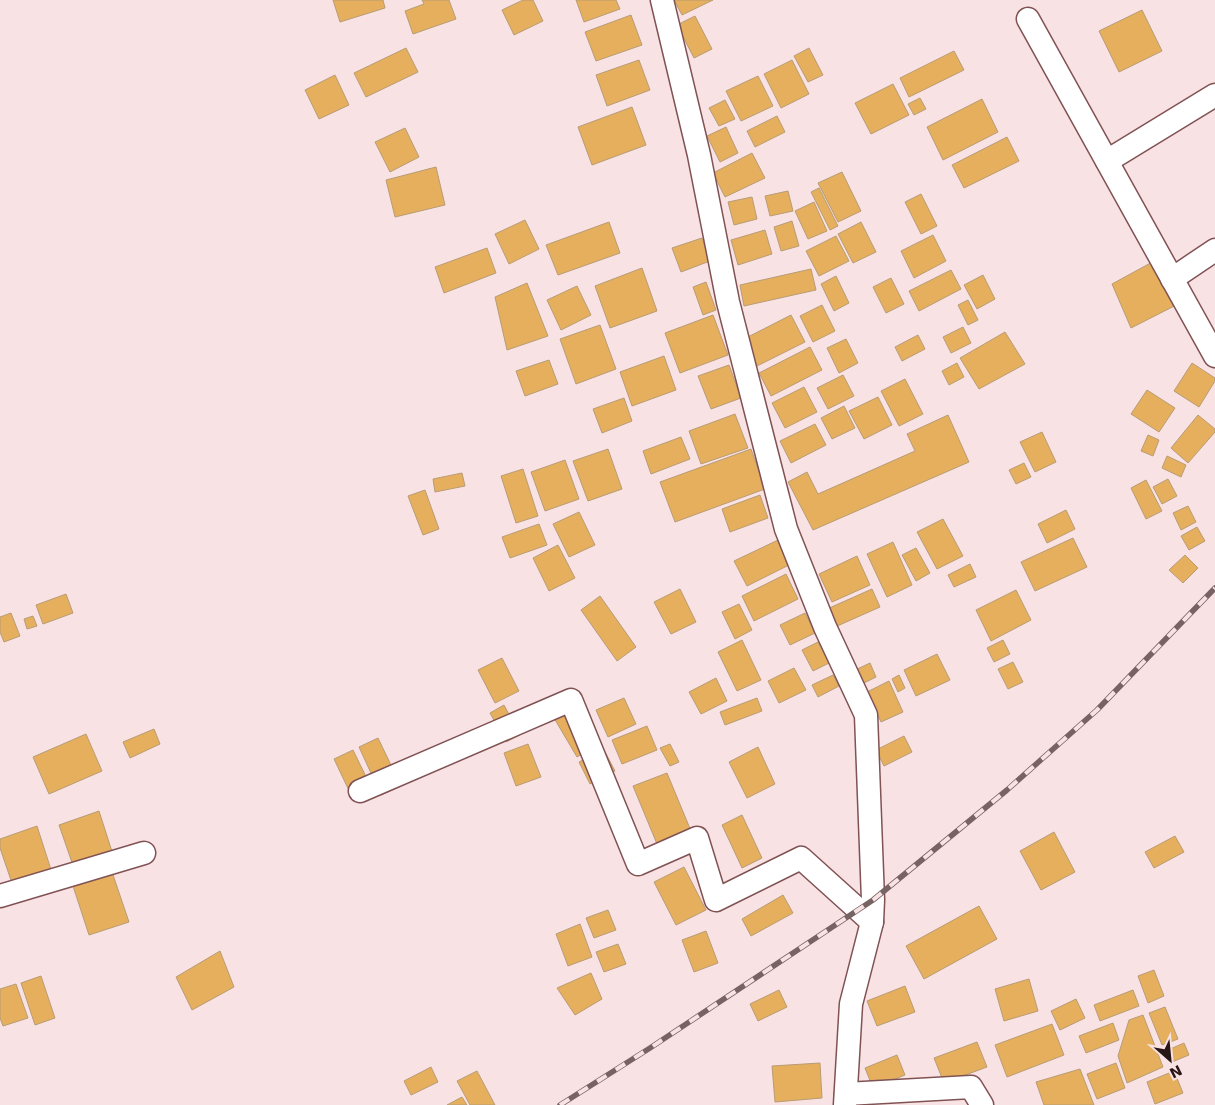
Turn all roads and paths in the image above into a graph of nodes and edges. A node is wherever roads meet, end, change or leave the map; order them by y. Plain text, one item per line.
1 (662, 0) edge
2 (1028, 18) dead end
3 (1215, 95) edge
4 (1107, 161) junction
5 (1215, 250) edge
6 (1172, 279) junction
7 (1215, 356) edge
8 (360, 791) dead end
9 (144, 852) dead end
10 (0, 896) edge
11 (872, 922) junction
12 (845, 1099) edge
13 (982, 1105) edge

1 - 11 street
2 - 4 street
3 - 4 street
4 - 6 street
5 - 6 street
6 - 7 street
8 - 11 street
9 - 10 street
11 - 12 street
12 - 13 street

